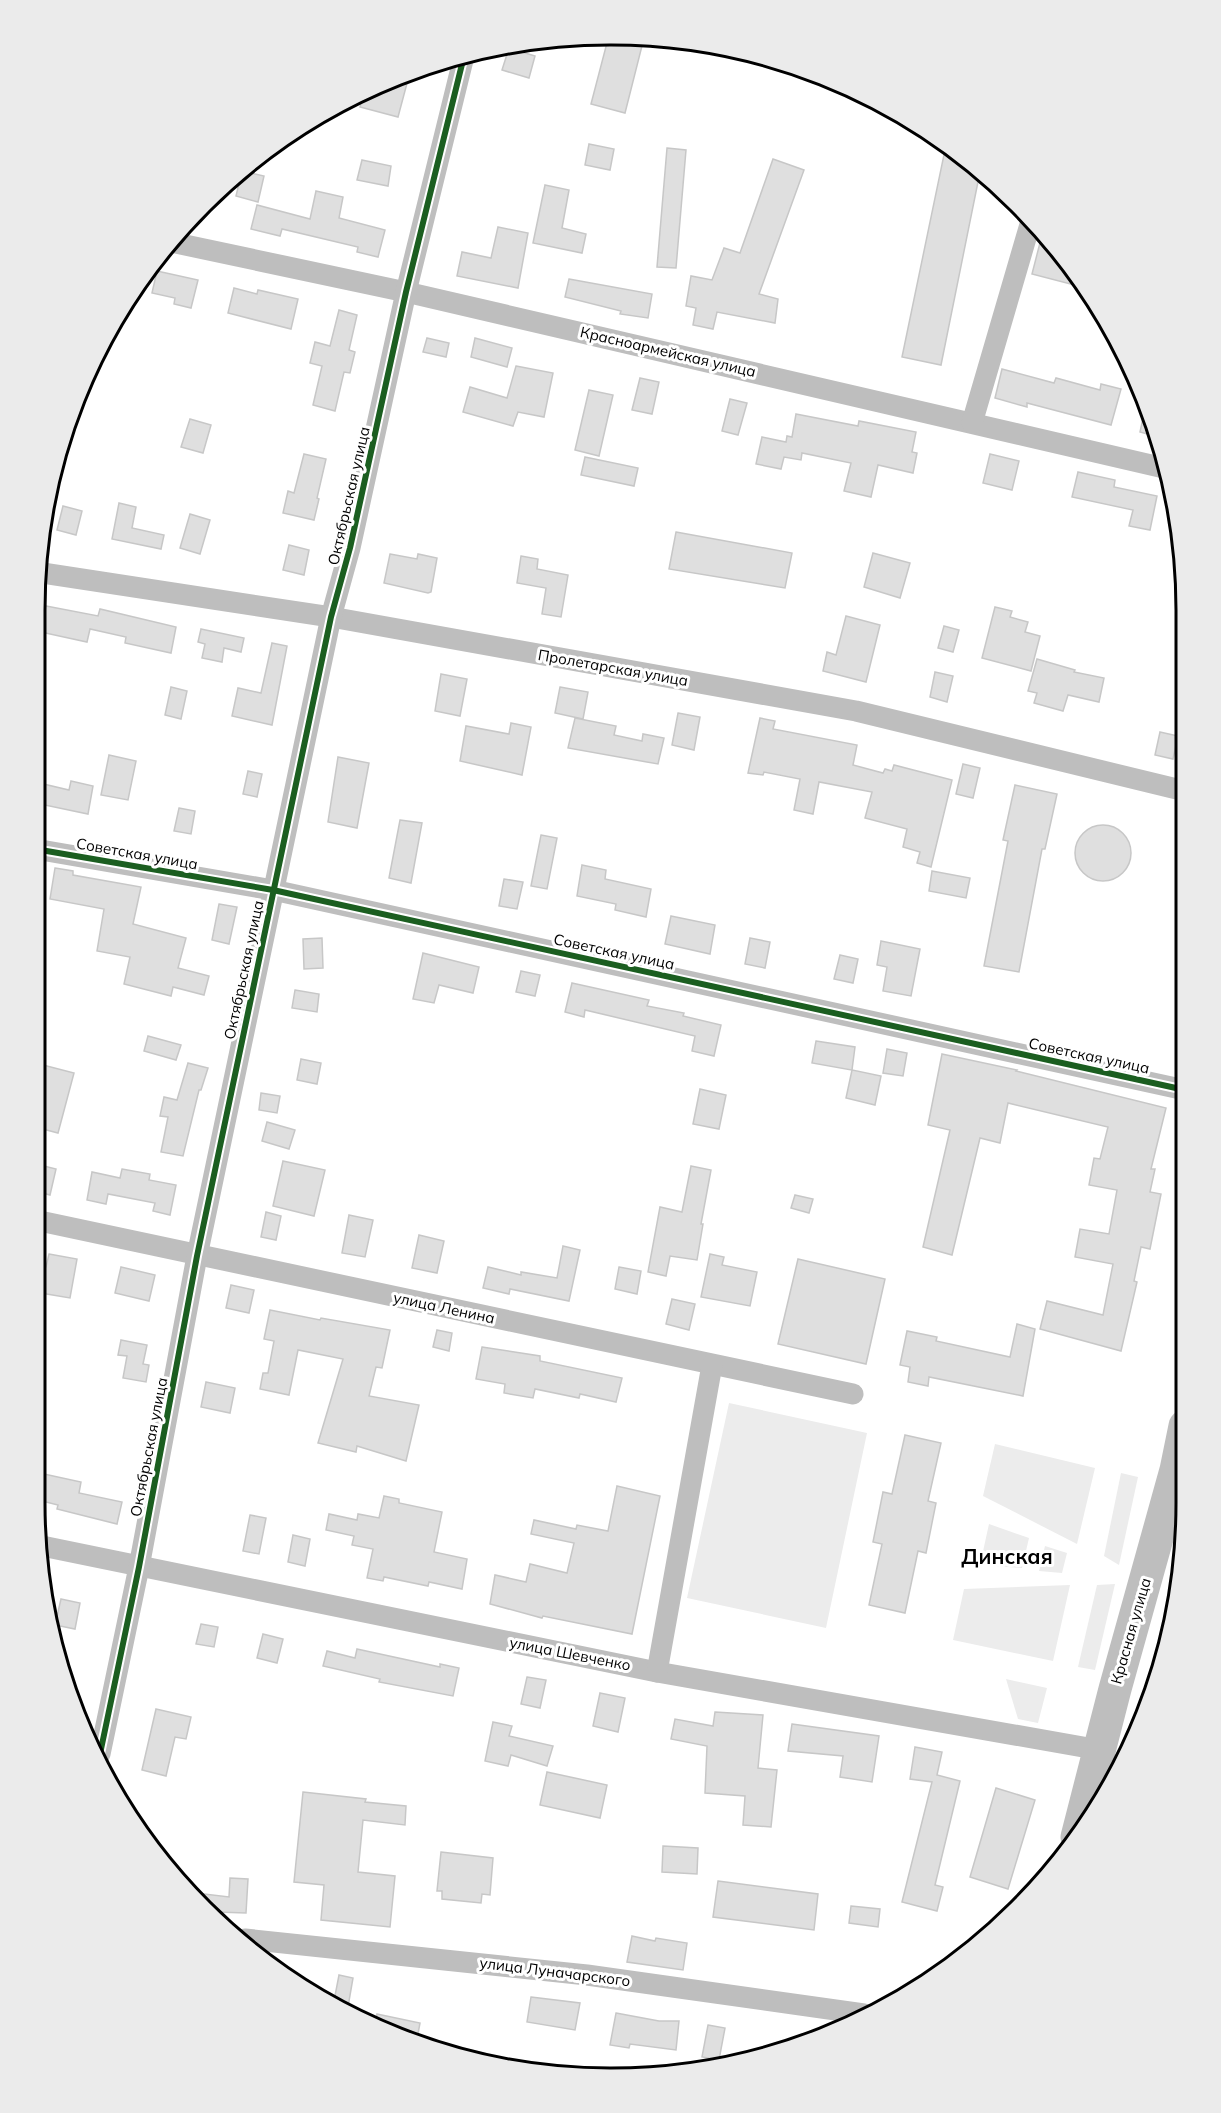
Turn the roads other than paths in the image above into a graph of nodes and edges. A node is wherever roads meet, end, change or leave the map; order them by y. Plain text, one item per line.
1 (462, 65) edge
2 (1028, 230) edge
3 (179, 245) edge
4 (406, 292) junction
5 (972, 423) junction
6 (1158, 466) edge
7 (46, 574) edge
8 (331, 617) junction
9 (1176, 789) edge
10 (45, 851) edge
11 (273, 890) junction
12 (1176, 1088) edge
13 (45, 1222) edge
14 (197, 1256) junction
15 (712, 1365) junction
16 (853, 1394) dead end
17 (1176, 1470) edge
18 (47, 1547) edge
19 (139, 1567) junction
20 (657, 1672) junction
21 (101, 1749) edge
22 (1100, 1750) junction
23 (1083, 1813) edge
24 (252, 1940) edge
25 (855, 2013) edge

1 - 4 street, Октябрьская улица
2 - 5 street
3 - 4 street, Красноармейская улица
4 - 5 street, Красноармейская улица
4 - 8 street, Октябрьская улица
5 - 6 street, Красноармейская улица
7 - 8 street, Пролетарская улица
8 - 9 street, Пролетарская улица
8 - 11 street, Октябрьская улица
10 - 11 street, Советская улица
11 - 12 street, Советская улица
11 - 14 street, Октябрьская улица
13 - 14 street, улица Ленина
14 - 15 street, улица Ленина
14 - 19 street, Октябрьская улица
15 - 16 street, улица Ленина
15 - 20 street
17 - 22 main road, Красная улица
18 - 19 street, улица Шевченко
19 - 20 street, улица Шевченко
19 - 21 street, Октябрьская улица
20 - 22 street, улица Шевченко
22 - 23 main road, Красная улица
24 - 25 street, улица Луначарского

